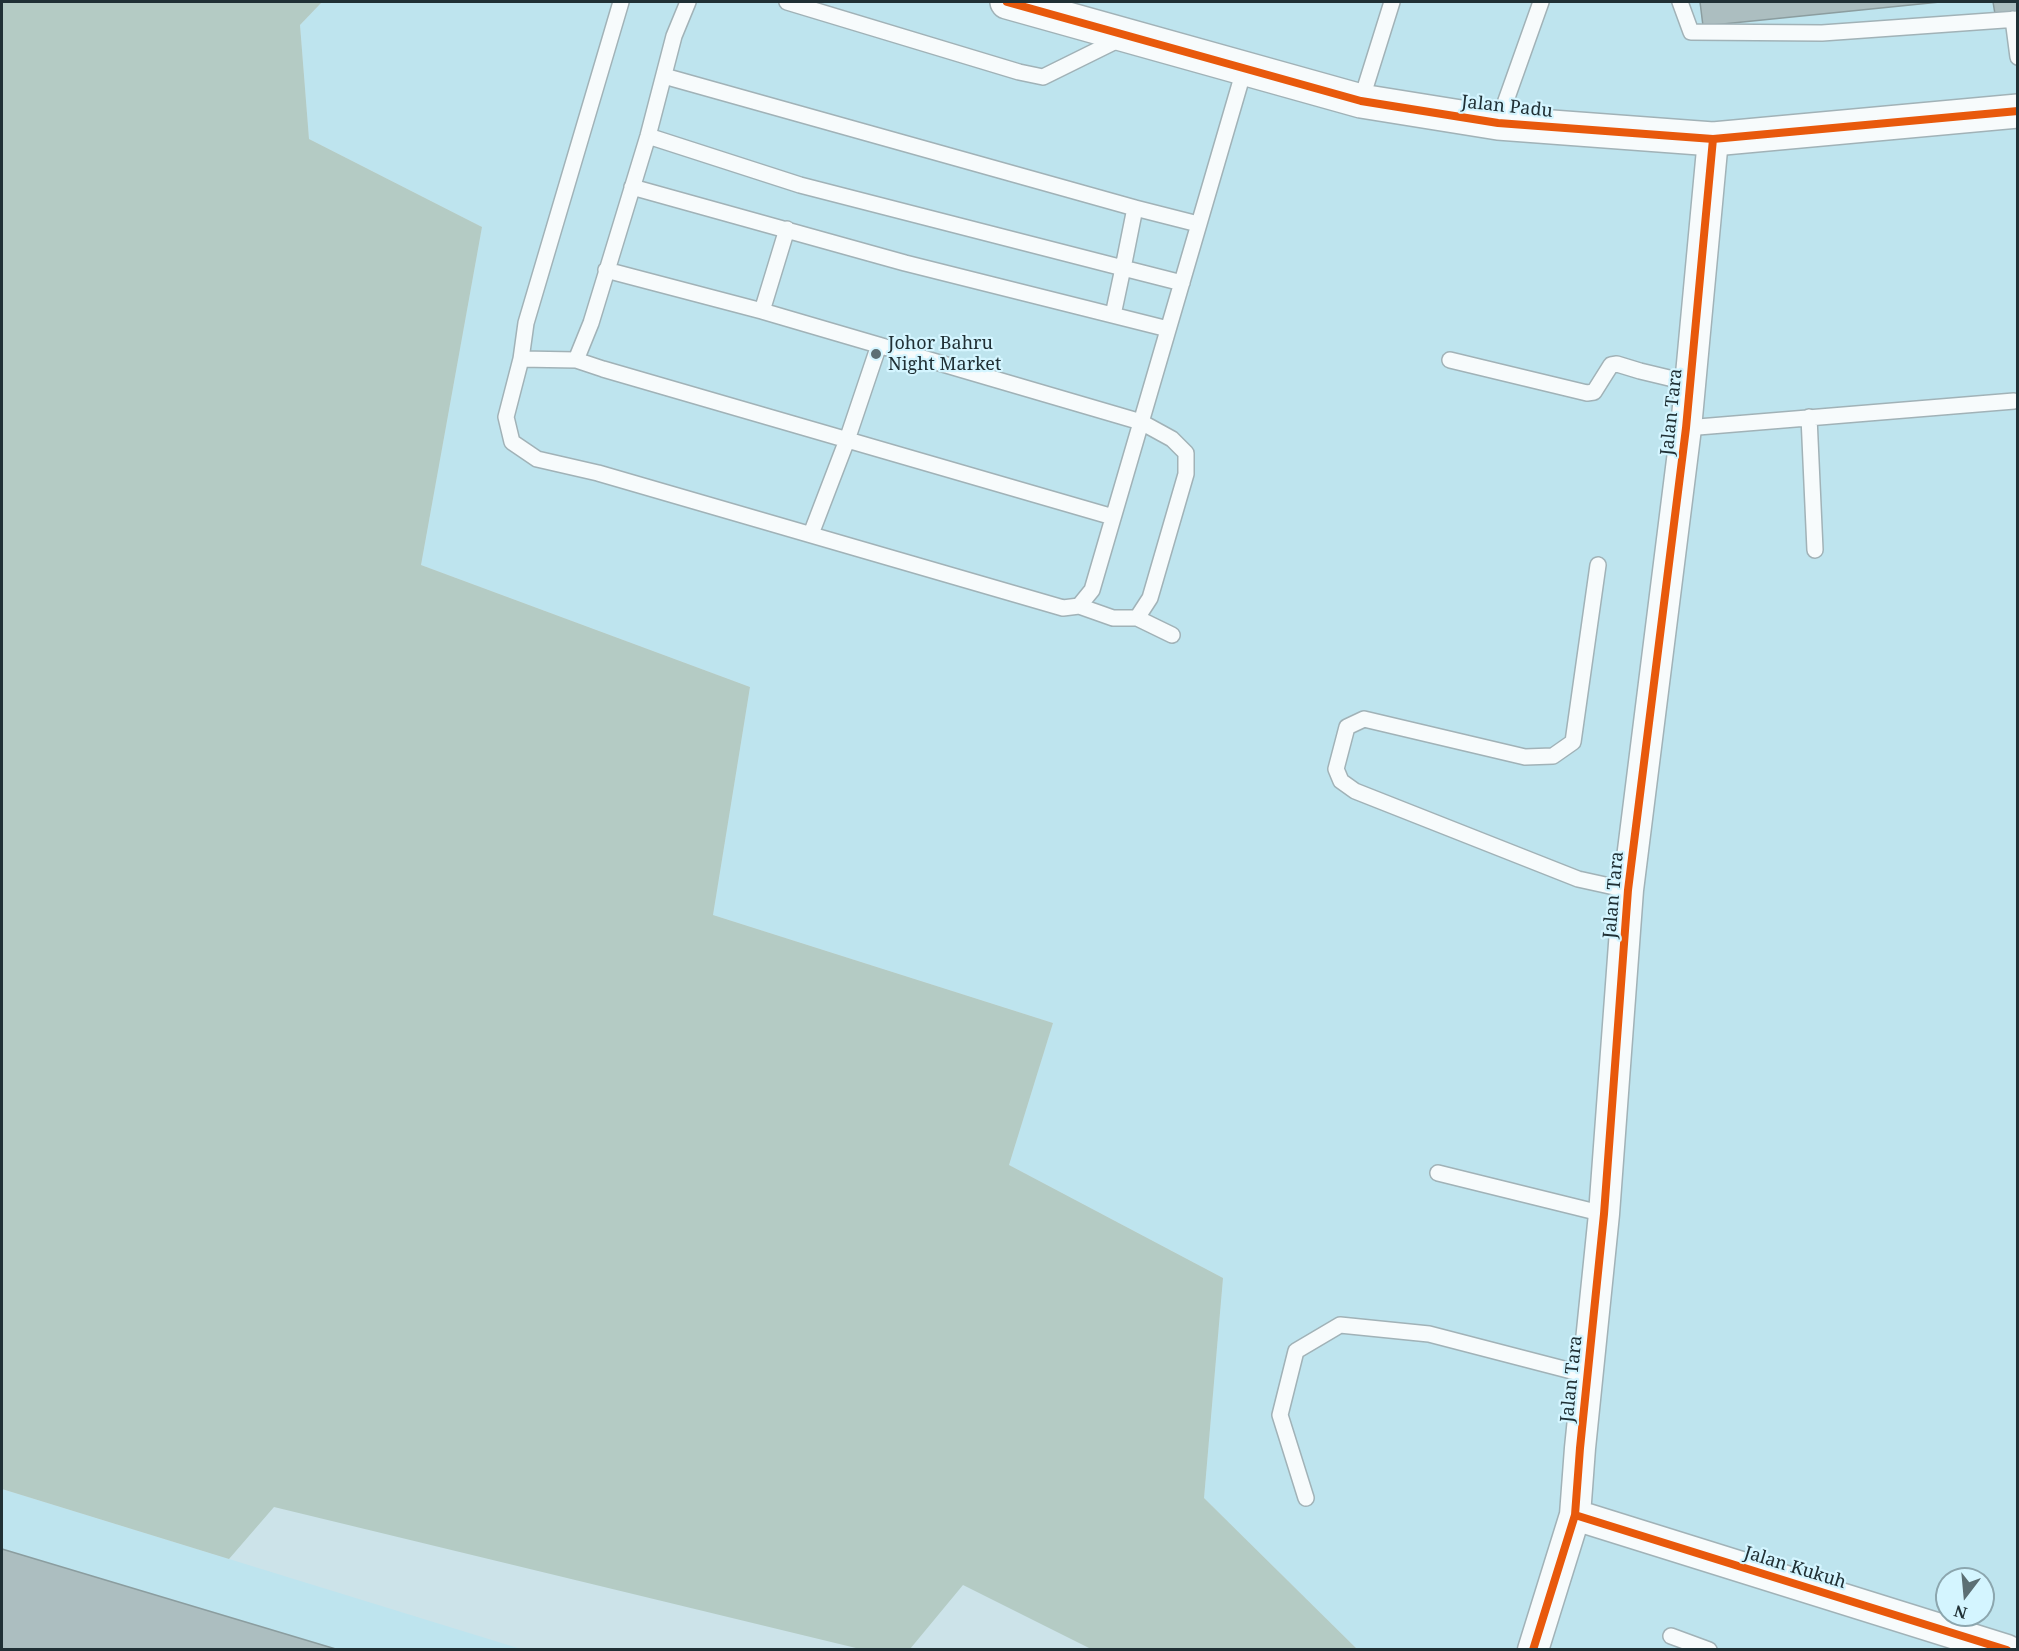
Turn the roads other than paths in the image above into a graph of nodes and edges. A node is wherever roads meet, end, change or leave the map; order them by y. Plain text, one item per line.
1 (621, 2) edge
2 (688, 2) edge
3 (788, 2) edge
4 (1007, 2) edge
5 (1392, 2) edge
6 (1541, 2) edge
7 (1680, 2) edge
8 (2015, 19) edge
9 (1128, 36) junction
10 (2018, 57) edge
11 (1244, 70) junction
12 (664, 76) junction
13 (1361, 101) junction
14 (2018, 111) edge
15 (1498, 123) junction
16 (648, 136) junction
17 (1713, 139) junction
18 (632, 187) junction
19 (1135, 208) junction
20 (1198, 224) junction
21 (787, 229) junction
22 (1123, 268) junction
23 (606, 270) junction
24 (1182, 283) junction
25 (762, 312) junction
26 (1113, 315) junction
27 (1168, 329) junction
28 (879, 345) junction
29 (521, 359) junction
30 (576, 360) junction
31 (1450, 360) dead end
32 (1690, 384) junction
33 (2014, 401) dead end
34 (1809, 417) junction
35 (1141, 422) junction
36 (1686, 429) junction
37 (847, 440) junction
38 (1113, 517) junction
39 (811, 534) junction
40 (1815, 550) dead end
41 (1598, 565) dead end
42 (1079, 606) junction
43 (1137, 618) junction
44 (1172, 635) dead end
45 (1628, 890) junction
46 (1437, 1173) dead end
47 (1604, 1214) junction
48 (1587, 1374) junction
49 (1306, 1498) dead end
50 (1575, 1515) junction
51 (1671, 1636) dead end
52 (1533, 1650) edge
53 (1709, 1650) edge
54 (2007, 1650) edge

1 - 29 lane
2 - 12 lane
3 - 9 lane
4 - 9 street, Jalan Padu
5 - 13 lane
6 - 15 lane
7 - 8 lane
8 - 10 lane
9 - 11 street, Jalan Padu
11 - 13 street, Jalan Padu
11 - 20 lane
12 - 16 lane
12 - 19 lane
13 - 15 street, Jalan Padu
14 - 17 street, Jalan Padu
15 - 17 street, Jalan Padu
16 - 18 lane
16 - 22 lane
17 - 32 street, Jalan Tara
18 - 21 lane
18 - 23 lane
19 - 20 lane
19 - 22 lane
20 - 24 lane
21 - 25 lane
21 - 26 lane
22 - 24 lane
22 - 26 lane
23 - 25 lane
23 - 30 lane
24 - 27 lane
25 - 28 lane
26 - 27 lane
27 - 35 lane
28 - 35 lane
28 - 37 lane
29 - 30 lane
29 - 39 lane
30 - 37 lane
31 - 32 lane
32 - 36 street, Jalan Tara
33 - 34 lane
34 - 36 lane
34 - 40 lane
35 - 38 lane
35 - 43 lane
36 - 45 street, Jalan Tara
37 - 38 lane
37 - 39 lane
38 - 42 lane
39 - 42 lane
41 - 45 lane
42 - 43 lane
43 - 44 lane
45 - 47 street, Jalan Tara
46 - 47 lane
47 - 48 street, Jalan Tara
48 - 49 lane
48 - 50 street, Jalan Tara
50 - 52 street, Jalan Tara
50 - 54 street, Jalan Kukuh
51 - 53 lane

